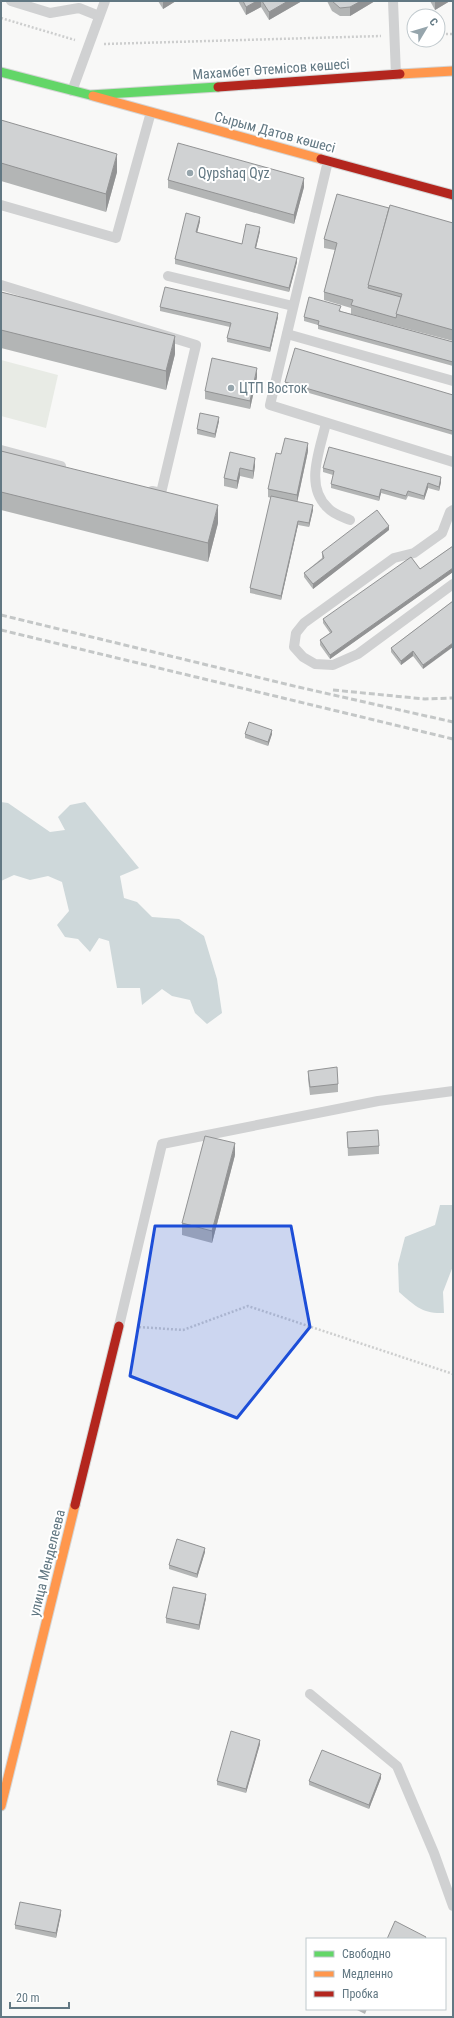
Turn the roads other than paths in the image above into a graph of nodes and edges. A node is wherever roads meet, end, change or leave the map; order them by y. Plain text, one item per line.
1 (11, 1) edge
2 (104, 1) edge
3 (393, 1) edge
4 (99, 16) junction
5 (453, 71) edge
6 (1, 72) edge
7 (396, 75) junction
8 (72, 90) junction
9 (90, 95) junction
10 (151, 112) junction
11 (328, 161) junction
12 (453, 196) edge
13 (1, 205) edge
14 (168, 276) dead end
15 (1, 285) edge
16 (294, 306) junction
17 (287, 334) junction
18 (453, 381) edge
19 (326, 423) junction
20 (1, 450) edge
21 (453, 462) edge
22 (70, 469) edge
23 (138, 487) edge
24 (453, 510) edge
25 (350, 520) dead end
26 (453, 584) edge
27 (453, 1091) edge
28 (119, 1326) joint
29 (310, 1694) dead end
30 (1, 1806) edge
31 (453, 1906) edge

1 - 4 lane
2 - 4 lane
3 - 7 lane
4 - 8 lane
5 - 7 main road, Махамбет Өтемісов көшесі
6 - 8 main road, Сырым Датов көшесі
7 - 9 main road, Махамбет Өтемісов көшесі
8 - 9 main road, Сырым Датов көшесі
9 - 10 main road, Сырым Датов көшесі
10 - 11 main road, Сырым Датов көшесі
10 - 13 lane
11 - 12 main road, Сырым Датов көшесі
11 - 16 lane
14 - 16 lane
15 - 23 lane
16 - 17 lane
17 - 18 lane
17 - 19 lane
19 - 21 lane
19 - 25 lane
20 - 22 lane
24 - 26 lane
27 - 28 lane
28 - 30 main road, улица Менделеева
29 - 31 lane

